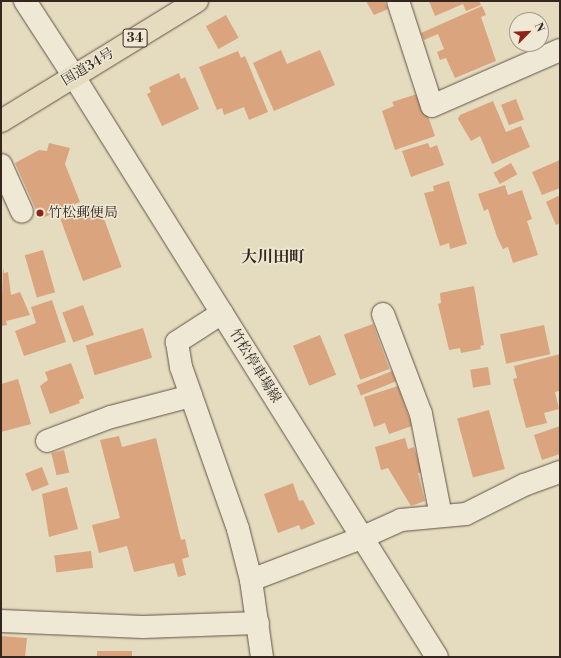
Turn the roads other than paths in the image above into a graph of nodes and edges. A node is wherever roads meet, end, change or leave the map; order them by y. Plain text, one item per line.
1 (25, 1) edge
2 (197, 1) edge
3 (398, 1) edge
4 (560, 50) edge
5 (73, 75) junction
6 (1, 121) edge
7 (1, 165) edge
8 (22, 212) dead end
9 (222, 314) junction
10 (383, 314) dead end
11 (191, 396) junction
12 (47, 441) dead end
13 (560, 472) edge
14 (441, 516) junction
15 (362, 538) junction
16 (251, 580) junction
17 (1, 621) edge
18 (258, 623) junction
19 (262, 657) edge
20 (437, 657) edge

1 - 5 street, 竹松停車場線
2 - 5 highway, 国道34号 / 34
3 - 4 street
5 - 6 highway, 国道34号 / 34
5 - 9 street, 竹松停車場線
7 - 8 street
9 - 11 street
9 - 15 street, 竹松停車場線
10 - 14 street
11 - 12 street
11 - 16 street
13 - 14 street
14 - 15 street
15 - 16 street
15 - 20 street, 竹松停車場線
16 - 18 street
17 - 18 street
18 - 19 street

